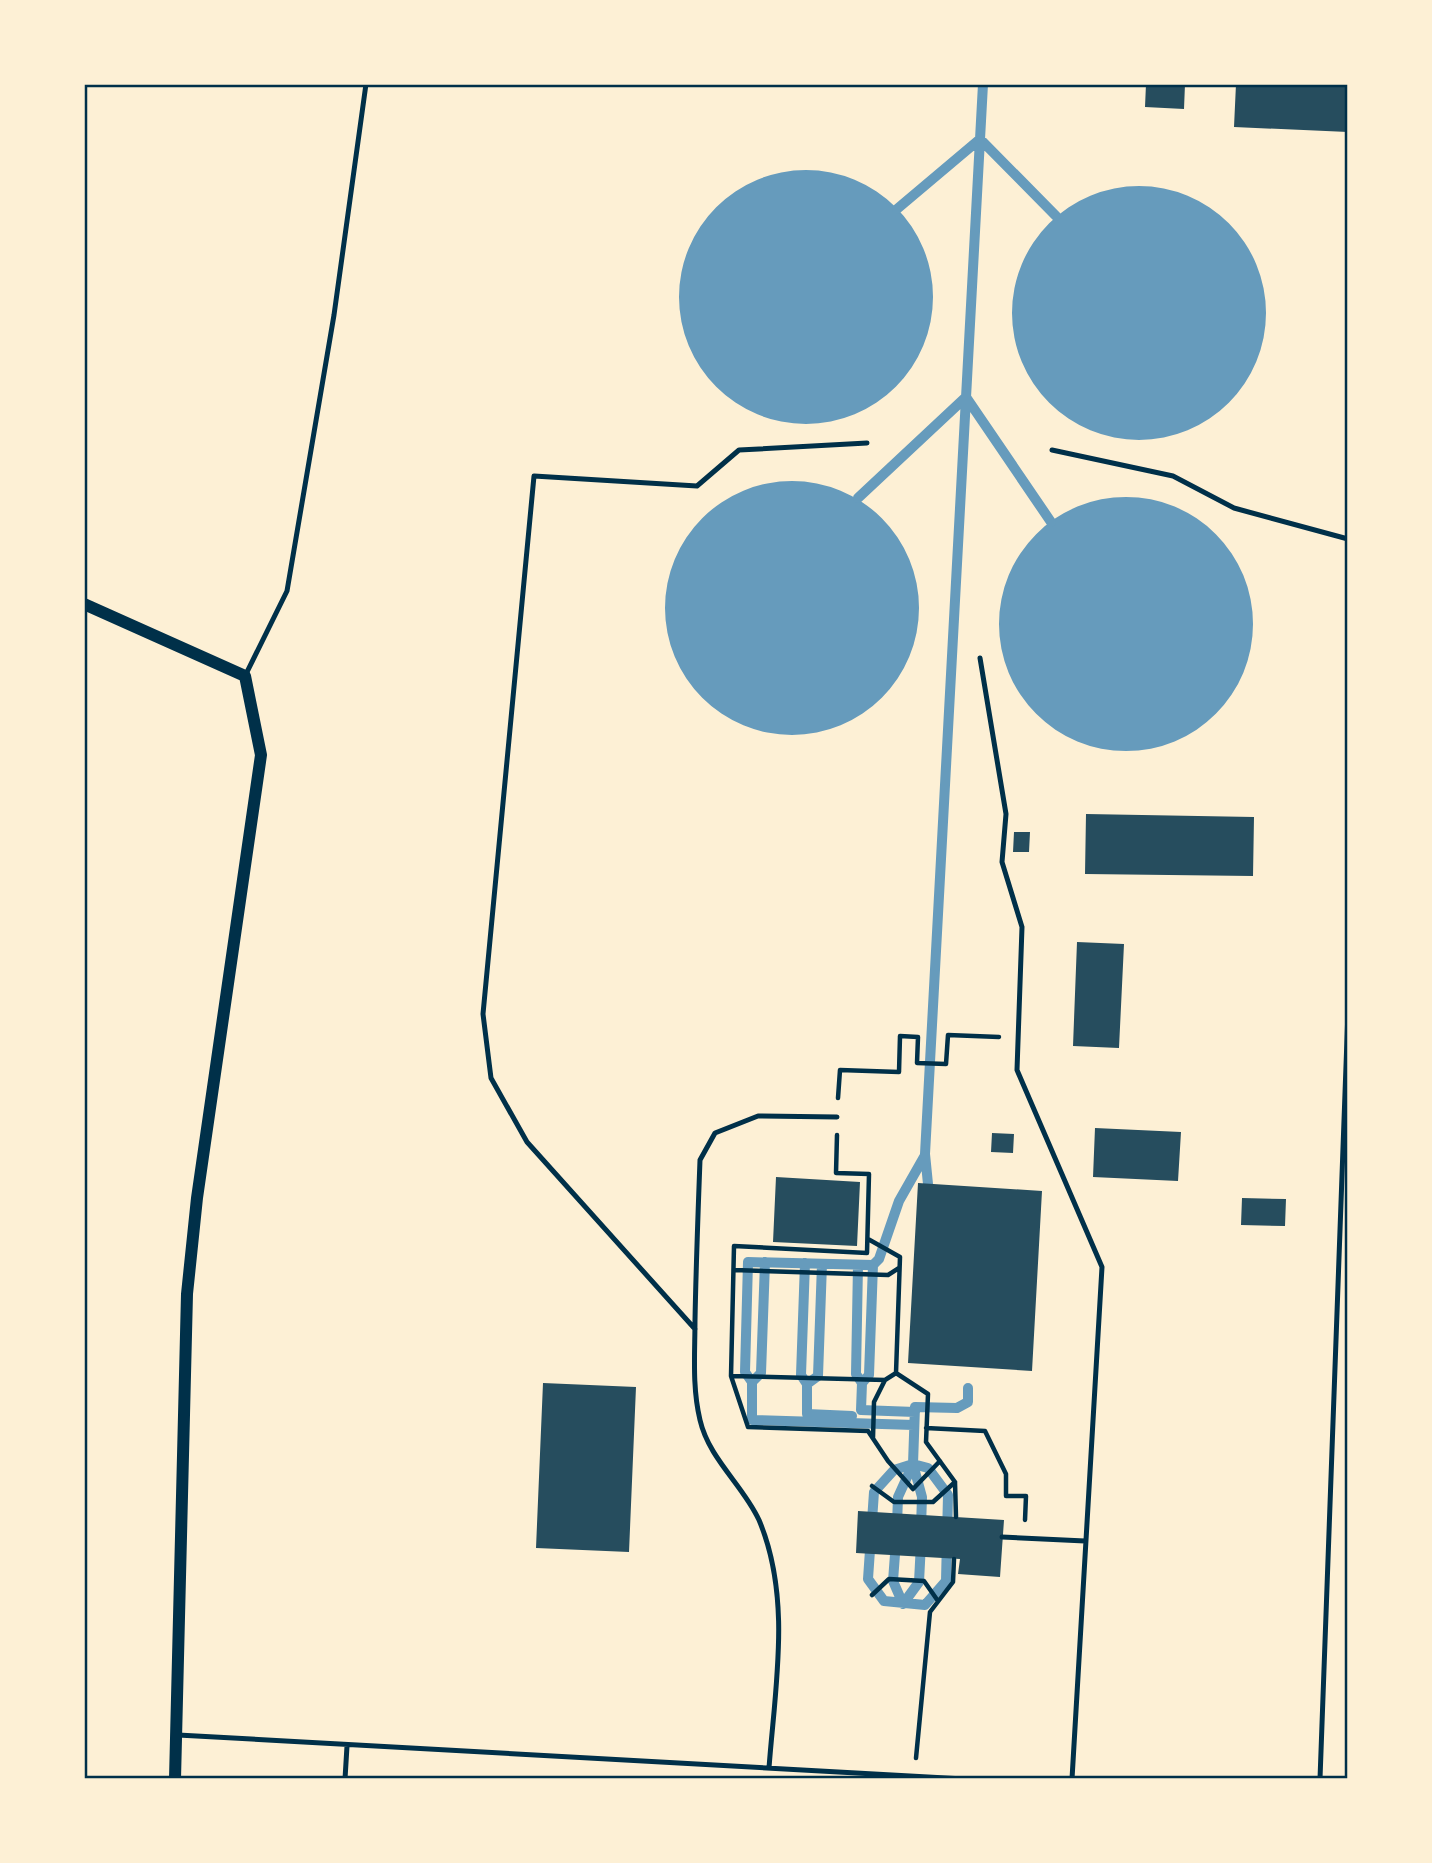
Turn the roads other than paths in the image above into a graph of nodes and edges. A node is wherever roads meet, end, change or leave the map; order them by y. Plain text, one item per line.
1 (366, 84) edge
2 (867, 443) dead end
3 (1052, 450) dead end
4 (1348, 539) edge
5 (84, 604) edge
6 (980, 658) dead end
7 (245, 676) junction
8 (1348, 1012) edge
9 (837, 1117) road end
10 (695, 1329) junction
11 (1002, 1537) dead end
12 (1085, 1541) junction
13 (175, 1735) junction
14 (346, 1746) junction
15 (769, 1768) junction
16 (175, 1779) edge
17 (345, 1779) edge
18 (964, 1779) edge
19 (1072, 1779) edge
20 (1320, 1779) edge

1 - 7 lane
2 - 10 lane
3 - 4 lane
5 - 7 street
6 - 12 lane
7 - 13 street
8 - 20 lane
9 - 10 lane
10 - 15 lane
11 - 12 lane
12 - 19 lane
13 - 14 lane
13 - 16 street
14 - 15 lane
14 - 17 lane
15 - 18 lane

